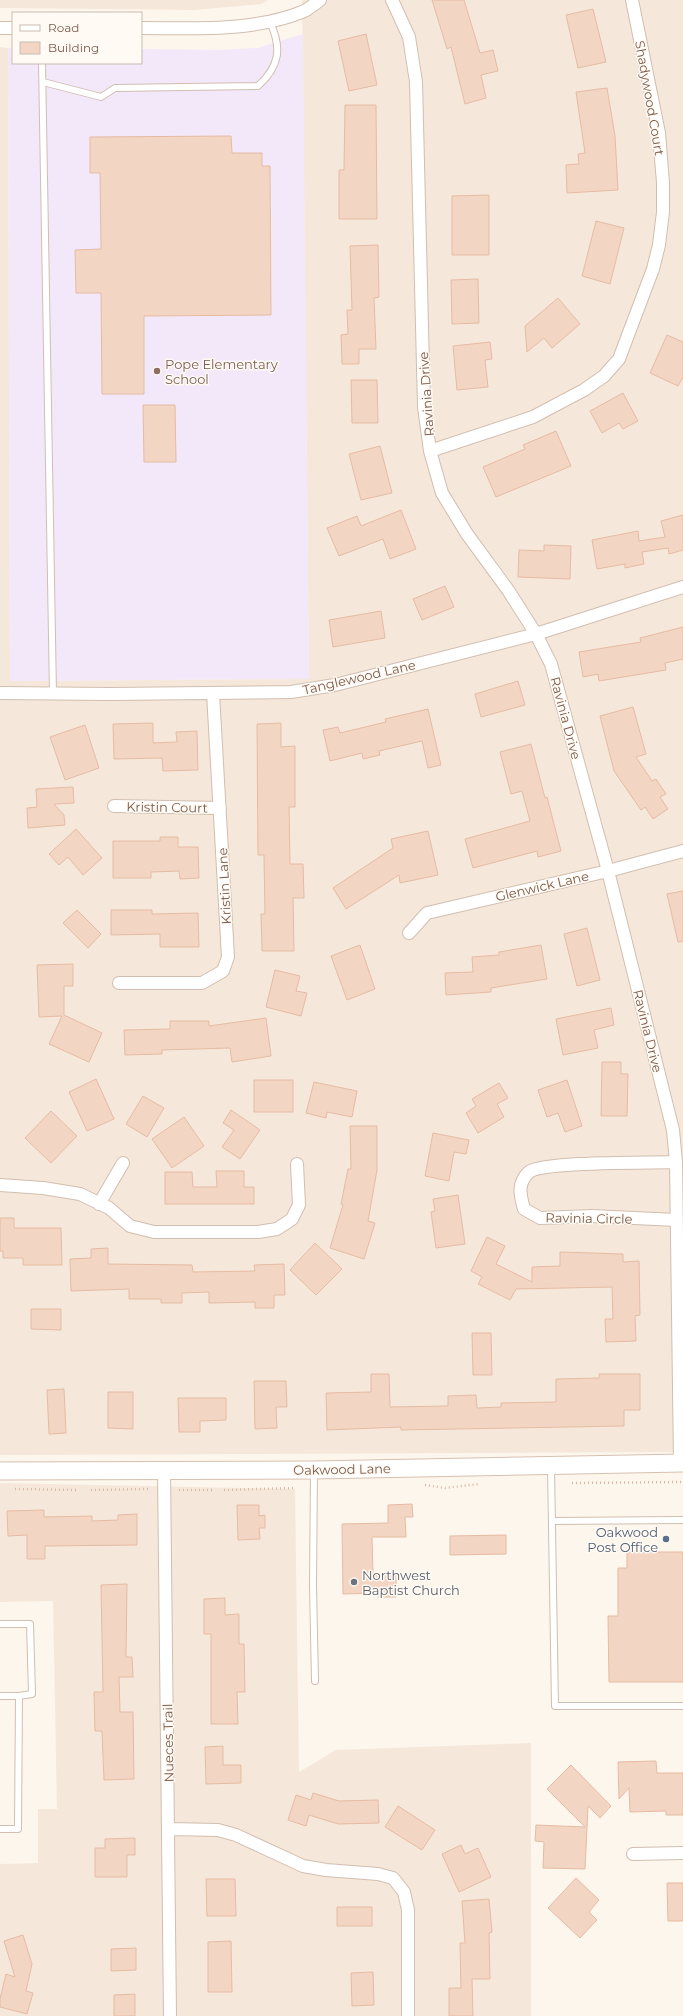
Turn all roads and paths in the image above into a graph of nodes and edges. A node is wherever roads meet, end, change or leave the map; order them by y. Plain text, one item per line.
1 (320, 0) edge
2 (392, 0) edge
3 (632, 0) edge
4 (270, 22) junction
5 (0, 28) edge
6 (12, 28) edge
7 (142, 28) edge
8 (42, 64) edge
9 (43, 82) junction
10 (430, 451) junction
11 (683, 587) edge
12 (536, 634) junction
13 (0, 693) edge
14 (214, 693) junction
15 (53, 694) junction
16 (114, 806) dead end
17 (220, 808) junction
18 (683, 851) edge
19 (608, 871) junction
20 (409, 933) dead end
21 (119, 982) dead end
22 (676, 1162) junction
23 (123, 1163) dead end
24 (297, 1164) dead end
25 (0, 1185) edge
26 (99, 1204) junction
27 (677, 1220) junction
28 (681, 1463) edge
29 (551, 1465) junction
30 (314, 1470) junction
31 (0, 1471) edge
32 (164, 1471) junction
33 (568, 1482) dead end
34 (683, 1482) edge
35 (295, 1488) dead end
36 (15, 1489) dead end
37 (149, 1489) dead end
38 (76, 1490) dead end
39 (91, 1490) dead end
40 (179, 1490) dead end
41 (214, 1490) dead end
42 (224, 1490) dead end
43 (683, 1520) edge
44 (552, 1521) junction
45 (0, 1624) edge
46 (315, 1681) dead end
47 (0, 1696) edge
48 (19, 1696) junction
49 (683, 1706) edge
50 (0, 1829) edge
51 (169, 1829) junction
52 (683, 1853) edge
53 (633, 1854) dead end
54 (170, 2016) edge
55 (408, 2016) edge

1 - 4 street
2 - 10 street, Ravinia Drive
3 - 10 street, Shadywood Court
4 - 7 street
4 - 9 lane
5 - 6 street
8 - 9 lane
9 - 15 lane
10 - 12 street, Ravinia Drive
11 - 12 street, Tanglewood Lane
12 - 14 street, Tanglewood Lane
12 - 19 street, Ravinia Drive
13 - 15 street, Tanglewood Lane
14 - 15 street, Tanglewood Lane
14 - 17 street, Kristin Lane
16 - 17 street, Kristin Court
17 - 21 street, Kristin Lane
18 - 19 street, Glenwick Lane
19 - 20 street, Glenwick Lane
19 - 22 street, Ravinia Drive
22 - 27 street, Ravinia Drive
22 - 27 street, Ravinia Circle
23 - 26 street
24 - 26 street
25 - 26 street
27 - 28 street, Ravinia Drive
28 - 29 street, Oakwood Lane
29 - 30 street, Oakwood Lane
29 - 44 lane
30 - 32 street, Oakwood Lane
30 - 46 lane
31 - 32 street, Oakwood Lane
32 - 51 street, Nueces Trail
33 - 34 path
35 - 42 path
36 - 38 path
37 - 39 path
40 - 41 path
43 - 44 lane
44 - 49 lane
45 - 48 lane
47 - 48 lane
48 - 50 lane
51 - 54 street, Nueces Trail
51 - 55 street
52 - 53 street

